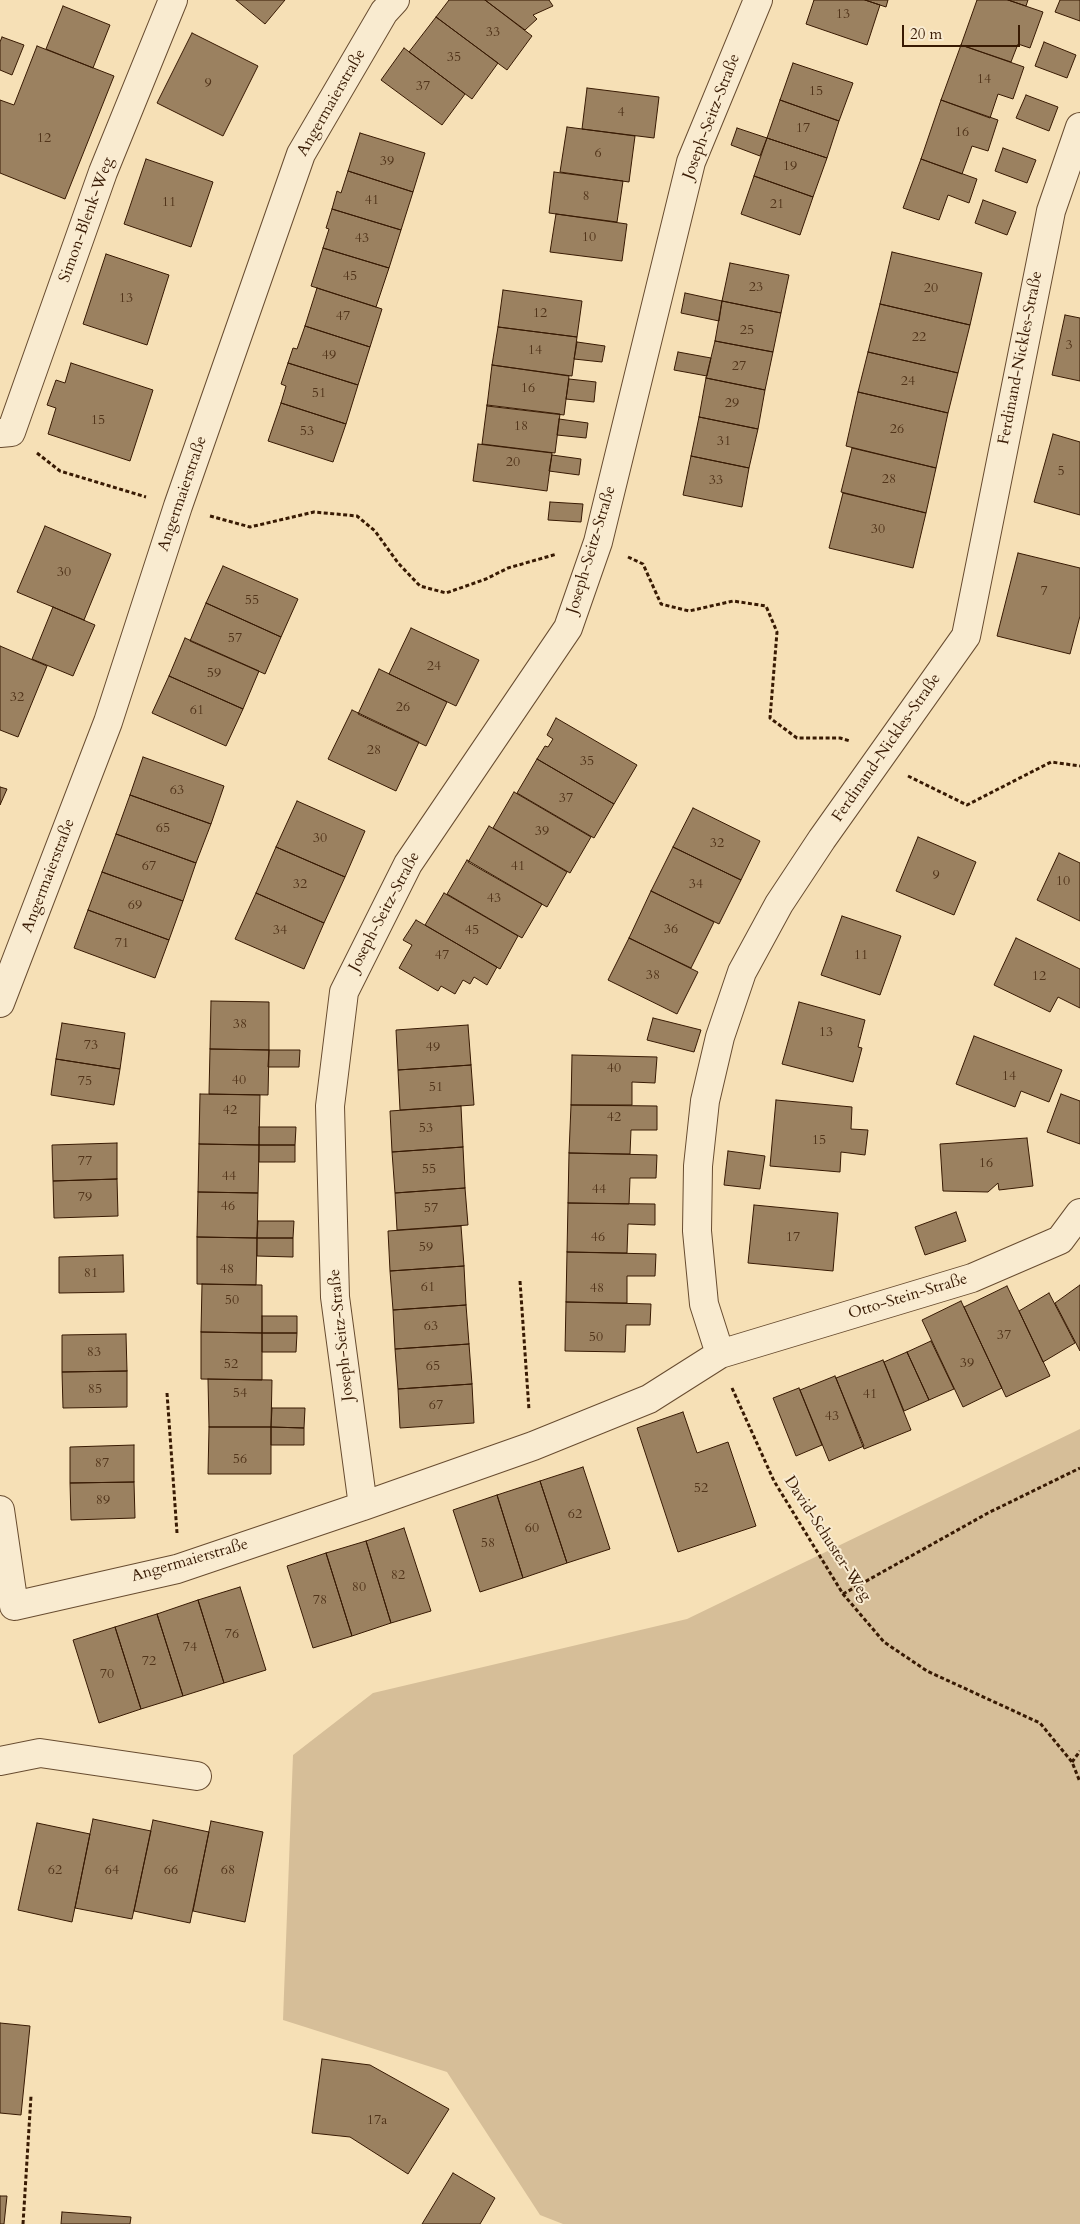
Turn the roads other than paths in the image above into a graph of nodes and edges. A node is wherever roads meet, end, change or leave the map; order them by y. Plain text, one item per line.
1 (173, 0) edge
2 (395, 0) edge
3 (758, 0) edge
4 (1080, 127) edge
5 (0, 434) edge
6 (0, 1003) edge
7 (1080, 1213) edge
8 (720, 1354) junction
9 (363, 1506) junction
10 (0, 1510) edge
11 (7, 1604) edge
12 (2, 1756) edge
13 (197, 1776) dead end

1 - 5 street, Simon-Blenk-Weg
2 - 6 street, Angermaierstraße
3 - 9 street, Joseph-Seitz-Straße
4 - 8 street, Ferdinand-Nickles-Straße
7 - 8 street, Otto-Stein-Straße
8 - 9 street
9 - 11 street, Angermaierstraße
10 - 11 street, Angermaierstraße
12 - 13 street

